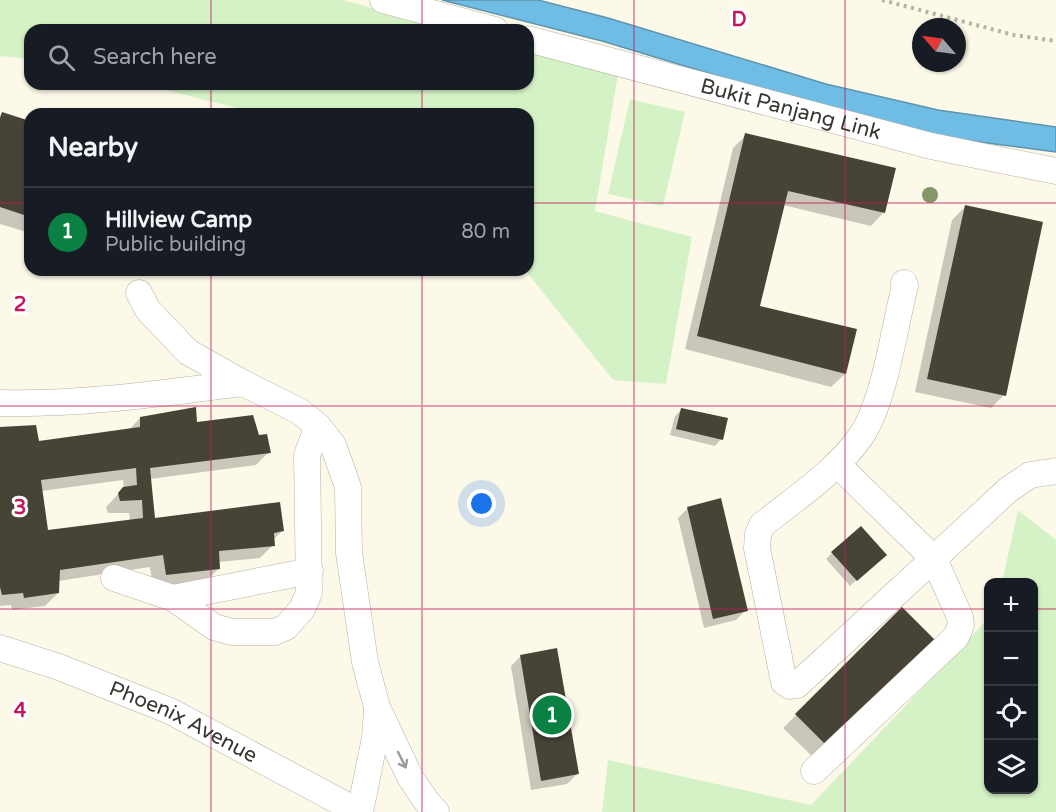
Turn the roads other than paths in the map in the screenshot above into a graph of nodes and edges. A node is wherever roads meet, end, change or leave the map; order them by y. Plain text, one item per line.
1 (383, 0) edge
2 (473, 24) edge
3 (534, 41) edge
4 (1056, 171) edge
5 (904, 283) dead end
6 (139, 293) dead end
7 (243, 383) junction
8 (0, 403) edge
9 (318, 426) junction
10 (837, 464) junction
11 (1056, 470) edge
12 (934, 559) junction
13 (310, 571) junction
14 (114, 578) dead end
15 (173, 598) junction
16 (0, 648) edge
17 (377, 707) junction
18 (814, 771) dead end
19 (359, 812) edge
20 (436, 812) edge

1 - 2 lane
3 - 4 lane, Bukit Panjang Link
5 - 10 lane
6 - 7 lane
7 - 8 lane
7 - 9 lane
9 - 13 lane
9 - 17 lane
10 - 12 lane
10 - 12 lane
11 - 12 lane
12 - 18 lane
13 - 15 lane
13 - 15 lane
14 - 15 lane
16 - 19 lane, Phoenix Avenue
17 - 19 lane
17 -> 20 lane

